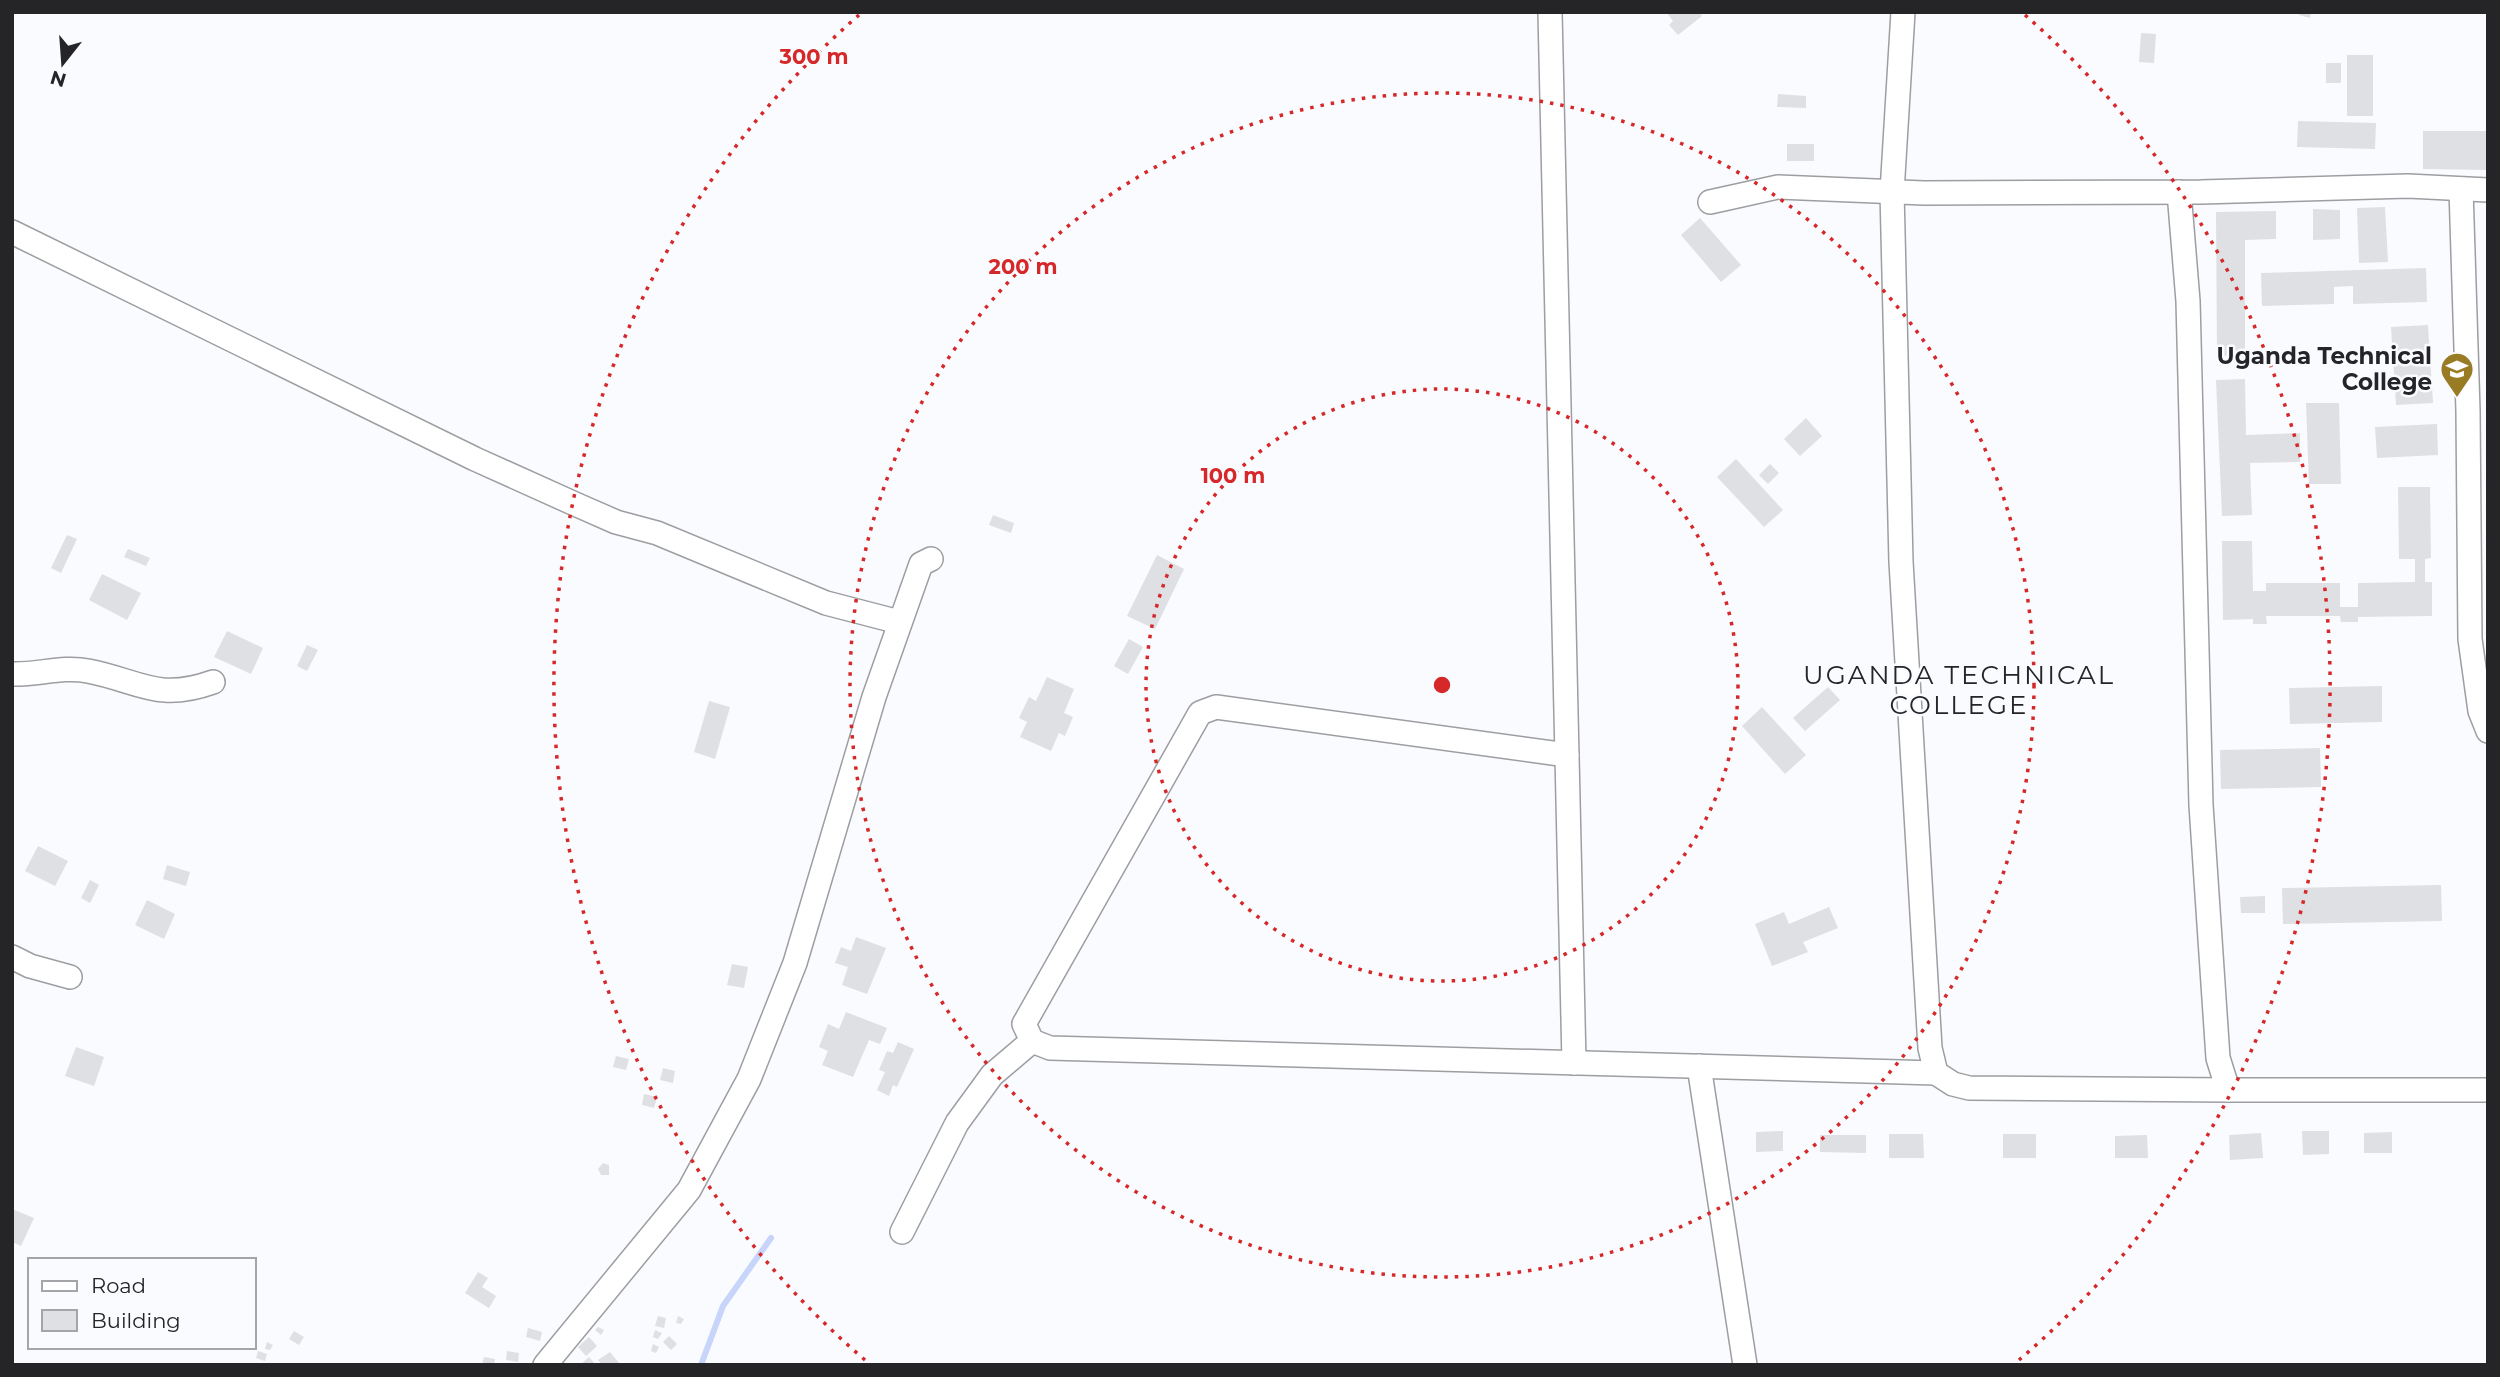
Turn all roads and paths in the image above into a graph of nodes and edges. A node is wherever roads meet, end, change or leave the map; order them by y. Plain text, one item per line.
1 (1550, 12) edge
2 (1903, 12) edge
3 (2462, 189) junction
4 (2488, 190) edge
5 (1892, 192) junction
6 (2179, 192) junction
7 (1710, 202) dead end
8 (12, 232) edge
9 (931, 559) dead end
10 (899, 622) junction
11 (12, 674) edge
12 (213, 682) dead end
13 (2488, 731) edge
14 (1567, 755) junction
15 (12, 957) edge
16 (70, 977) dead end
17 (1032, 1041) junction
18 (1574, 1063) junction
19 (1699, 1066) junction
20 (1936, 1073) junction
21 (2228, 1090) junction
22 (2488, 1090) edge
23 (902, 1232) dead end
24 (545, 1365) edge
25 (1745, 1365) edge

1 - 14 street
2 - 5 street
3 - 4 street
3 - 6 street
3 - 13 street
5 - 6 street
5 - 7 street
5 - 20 street
6 - 21 street
8 - 10 street
9 - 10 street
10 - 24 street
11 - 12 street
14 - 17 street
14 - 18 street
15 - 16 street
17 - 18 street
17 - 23 street
18 - 19 street
19 - 20 street
19 - 25 street
20 - 21 street
21 - 22 street

